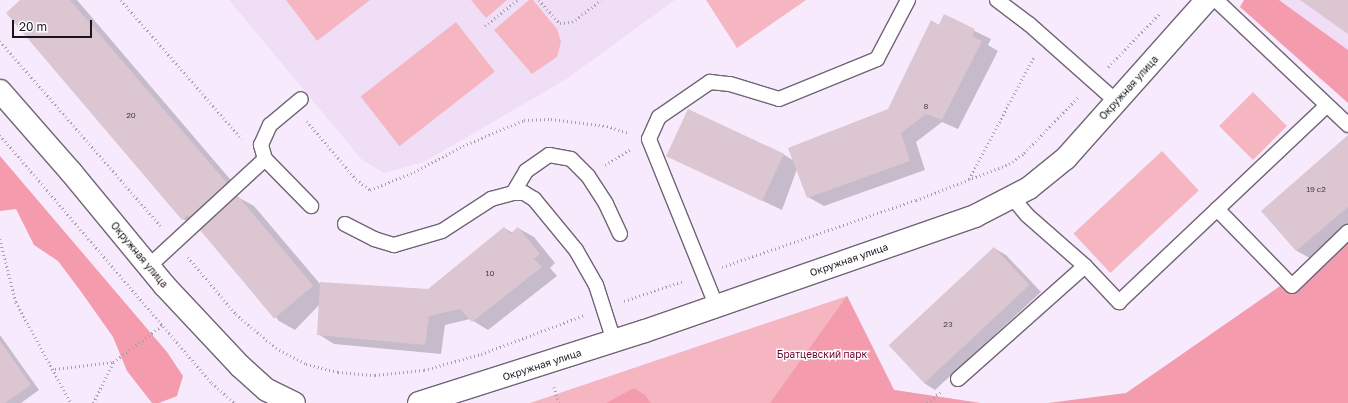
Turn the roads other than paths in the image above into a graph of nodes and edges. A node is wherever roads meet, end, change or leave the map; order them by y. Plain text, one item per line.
1 (908, 0) edge
2 (997, 0) edge
3 (1202, 3) edge
4 (0, 91) edge
5 (297, 102) road end
6 (1117, 102) junction
7 (1327, 104) junction
8 (1348, 125) edge
9 (265, 159) junction
10 (513, 193) junction
11 (1012, 197) junction
12 (311, 206) dead end
13 (1217, 209) junction
14 (345, 224) dead end
15 (1348, 232) edge
16 (620, 234) dead end
17 (1085, 266) junction
18 (148, 267) junction
19 (716, 305) junction
20 (614, 341) junction
21 (958, 379) dead end
22 (294, 403) edge
23 (418, 403) edge

1 - 19 lane
2 - 6 lane
3 - 6 street, Окружная улица
3 - 7 lane
4 - 18 street, Окружная улица
5 - 9 lane
6 - 11 street, Окружная улица
7 - 8 lane
7 - 13 lane
9 - 12 lane
9 - 18 lane
10 - 14 lane
10 - 16 lane
10 - 20 lane
11 - 17 lane
11 - 19 street, Окружная улица
13 - 15 lane
13 - 17 lane
17 - 21 lane
18 - 22 street, Окружная улица
19 - 20 street, Окружная улица
20 - 23 street, Окружная улица

